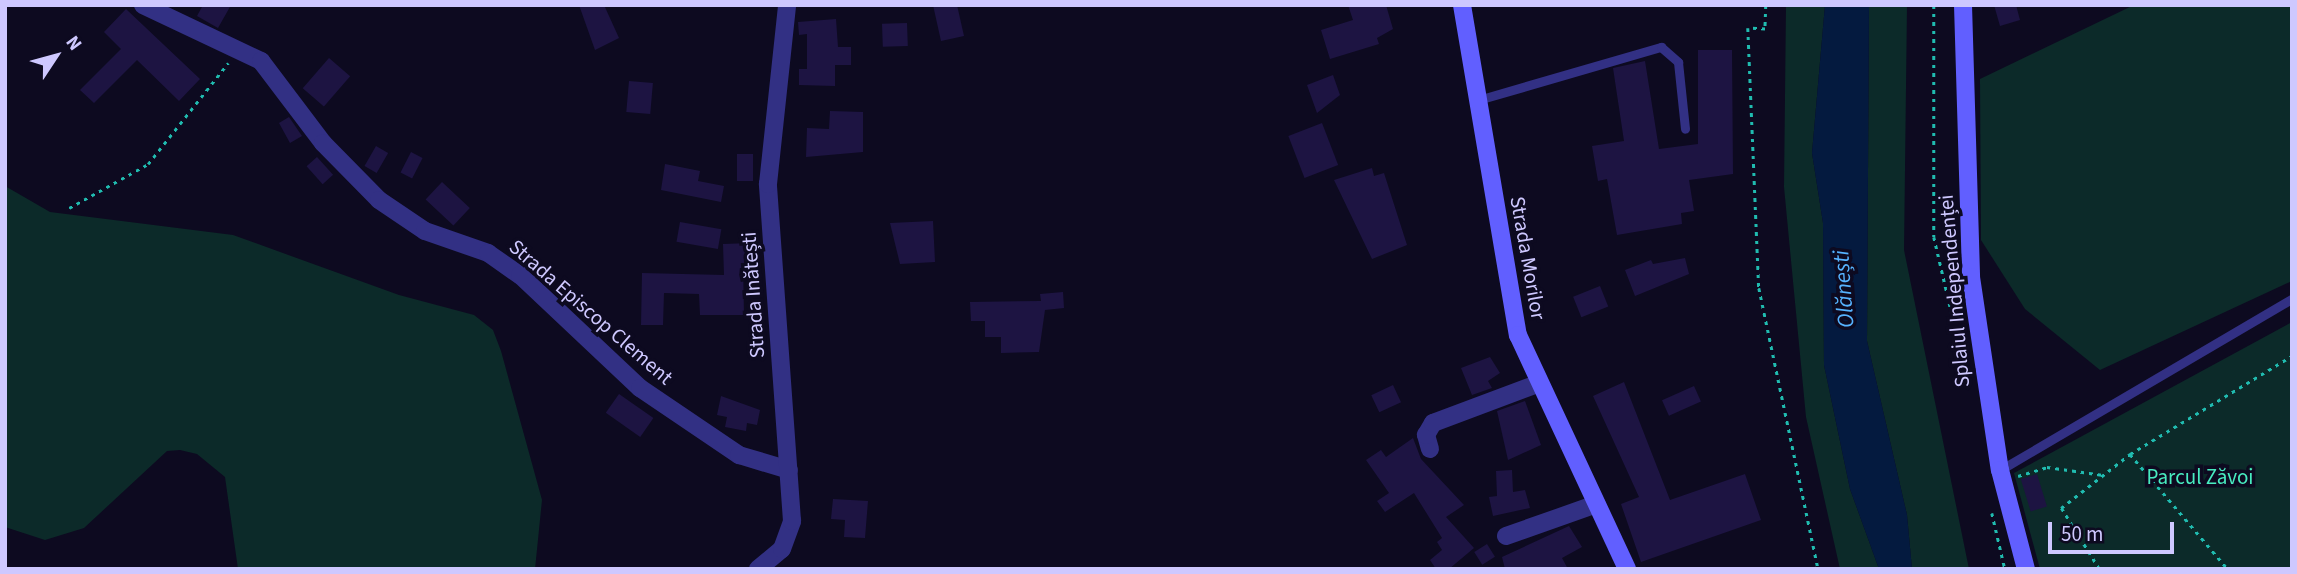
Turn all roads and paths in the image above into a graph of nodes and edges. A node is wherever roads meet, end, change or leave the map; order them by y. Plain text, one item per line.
1 (143, 5) edge
2 (787, 5) edge
3 (1462, 5) edge
4 (1766, 5) edge
5 (1962, 5) edge
6 (239, 49) junction
7 (1478, 100) junction
8 (1685, 129) dead end
9 (69, 208) dead end
10 (2292, 299) edge
11 (2292, 356) edge
12 (1540, 383) junction
13 (1430, 449) dead end
14 (2130, 454) junction
15 (789, 470) junction
16 (2008, 473) junction
17 (2103, 475) junction
18 (1597, 504) junction
19 (1506, 536) dead end
20 (758, 569) edge
21 (1627, 569) edge
22 (1818, 569) edge
23 (2026, 569) edge
24 (2099, 569) edge
25 (2228, 569) edge

1 - 6 street, Strada Episcop Clement
2 - 15 street, Strada Inătești
3 - 7 street, Strada Morilor
4 - 22 path
5 - 16 street, Splaiul Independenței
6 - 9 path
6 - 15 street, Strada Episcop Clement
7 - 8 lane
7 - 12 street, Strada Morilor
10 - 16 lane
11 - 14 path
12 - 13 street
12 - 18 street, Strada Morilor
14 - 17 path
14 - 25 path
15 - 20 street, Strada Inătești
16 - 17 path
16 - 23 street, Splaiul Independenței
17 - 24 path
18 - 19 street
18 - 21 street, Strada Morilor

